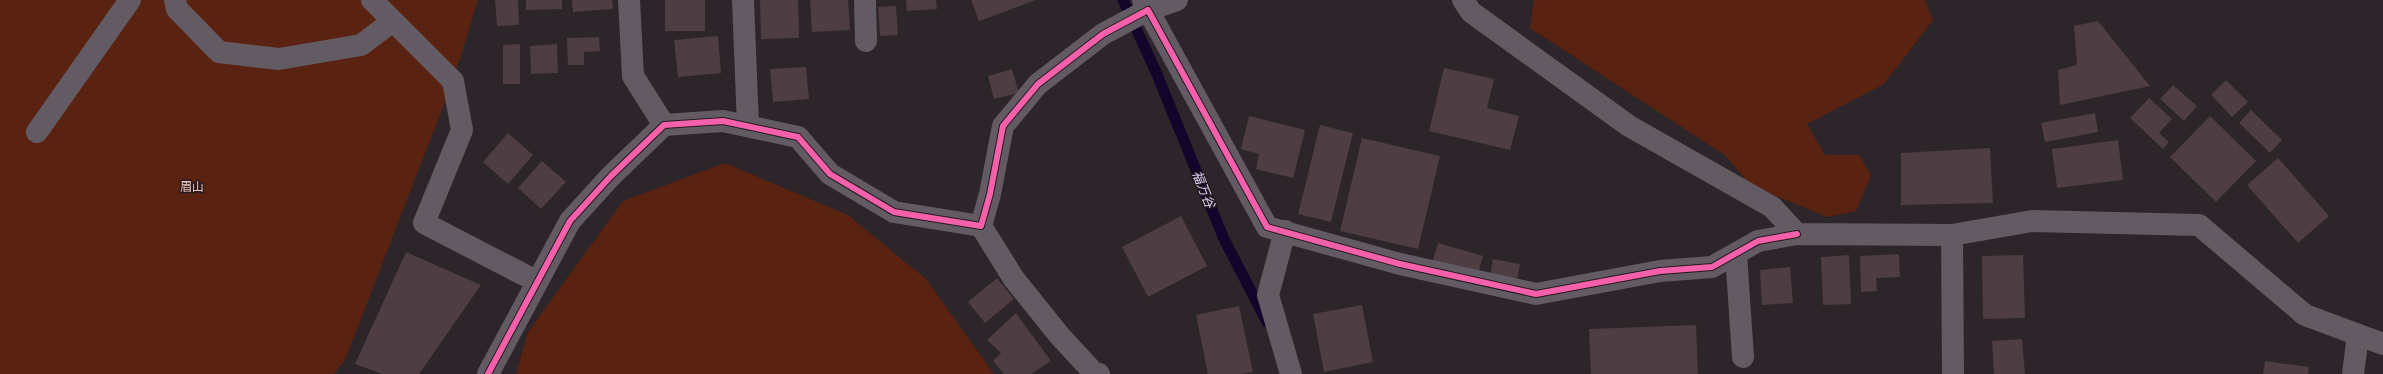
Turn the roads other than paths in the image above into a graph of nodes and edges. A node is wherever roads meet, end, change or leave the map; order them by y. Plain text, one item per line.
1 (130, 0) edge
2 (175, 0) edge
3 (372, 0) edge
4 (629, 0) edge
5 (743, 0) edge
6 (865, 0) edge
7 (1177, 0) edge
8 (1463, 0) edge
9 (1146, 5) edge
10 (393, 21) junction
11 (866, 40) dead end
12 (664, 125) junction
13 (748, 126) junction
14 (37, 132) dead end
15 (981, 226) junction
16 (1285, 231) junction
17 (1797, 234) junction
18 (1952, 235) junction
19 (1736, 254) junction
20 (536, 281) junction
21 (2358, 335) junction
22 (2383, 344) edge
23 (1743, 357) dead end
24 (488, 374) edge
25 (1099, 374) edge
26 (1291, 374) edge
27 (1953, 374) edge
28 (2353, 374) edge

1 - 14 street
2 - 10 street
3 - 10 street
4 - 12 street
5 - 13 street
6 - 11 street
7 - 9 street
8 - 17 street
9 - 15 street
9 - 16 street
10 - 20 street
12 - 13 street
12 - 20 street
13 - 15 street
15 - 25 street
16 - 19 street
16 - 26 street
17 - 18 street
17 - 19 street
18 - 21 street
18 - 27 street
19 - 23 street
20 - 24 street
21 - 22 street
21 - 28 street

